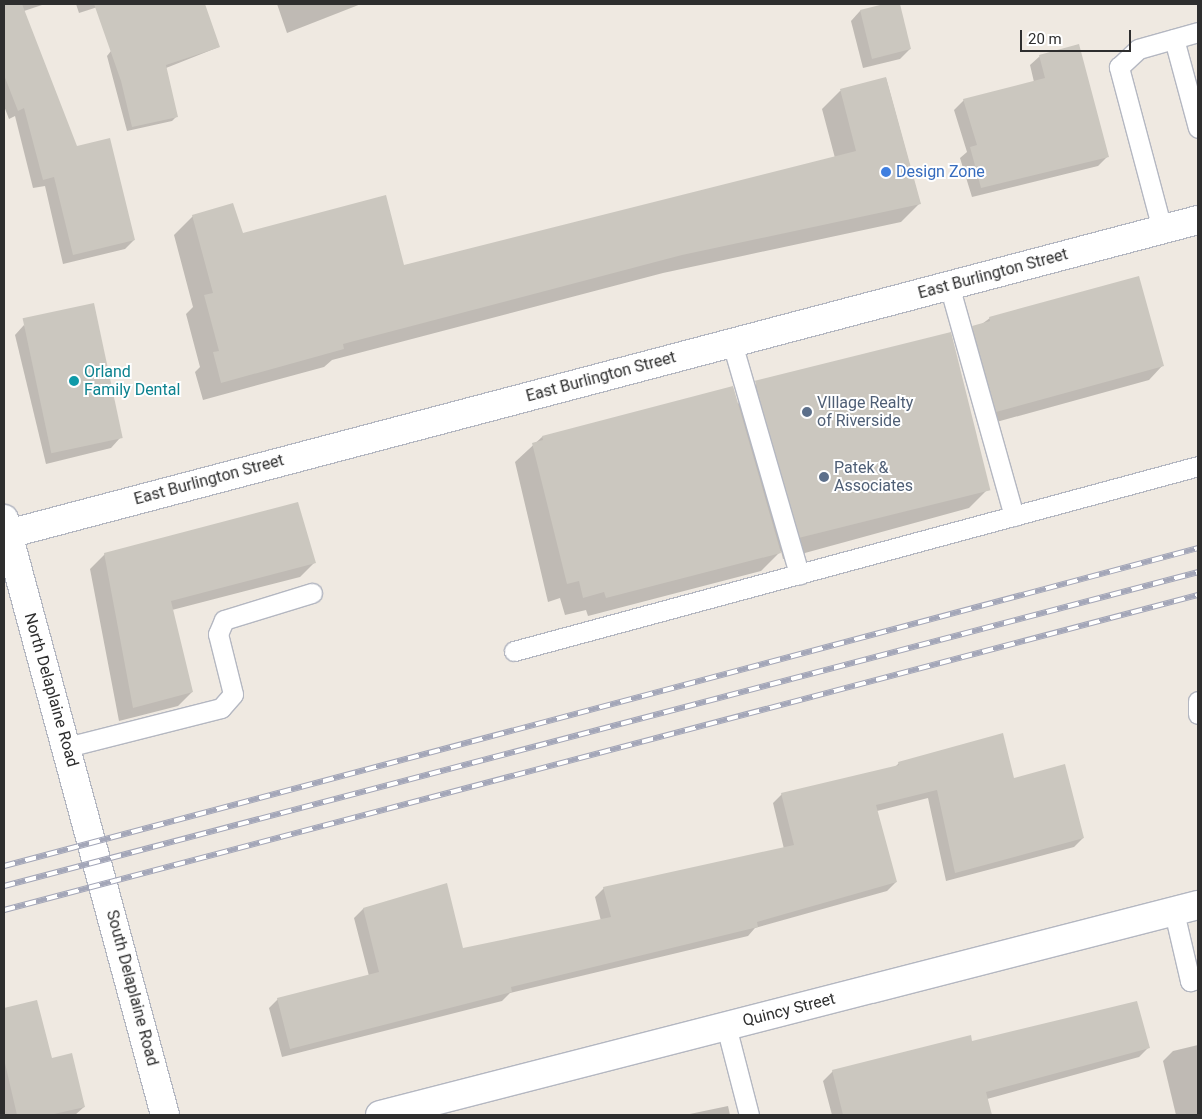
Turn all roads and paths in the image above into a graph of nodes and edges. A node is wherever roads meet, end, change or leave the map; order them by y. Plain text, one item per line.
1 (1198, 32) edge
2 (1174, 39) junction
3 (1198, 128) edge
4 (1198, 220) edge
5 (1162, 229) junction
6 (949, 285) junction
7 (732, 343) junction
8 (1198, 466) edge
9 (1014, 516) junction
10 (5, 529) edge
11 (799, 574) junction
12 (312, 593) dead end
13 (514, 651) dead end
14 (1198, 701) edge
15 (1198, 714) edge
16 (67, 747) junction
17 (98, 862) joint
18 (1186, 908) edge
19 (1198, 979) edge
20 (726, 1026) junction
21 (165, 1115) edge
22 (380, 1115) edge
23 (749, 1115) edge

1 - 2 lane
2 - 3 lane
2 - 5 lane
4 - 5 street, East Burlington Street
5 - 6 street, East Burlington Street
6 - 7 street, East Burlington Street
6 - 9 lane
7 - 10 street, East Burlington Street
7 - 11 lane
8 - 9 lane
9 - 11 lane
10 - 16 street, North Delaplaine Road
11 - 13 lane
12 - 16 lane
14 - 15 lane
16 - 17 street, North Delaplaine Road
17 - 21 street, South Delaplaine Road
18 - 19 lane
18 - 20 street, Quincy Street
20 - 22 street, Quincy Street
20 - 23 lane

